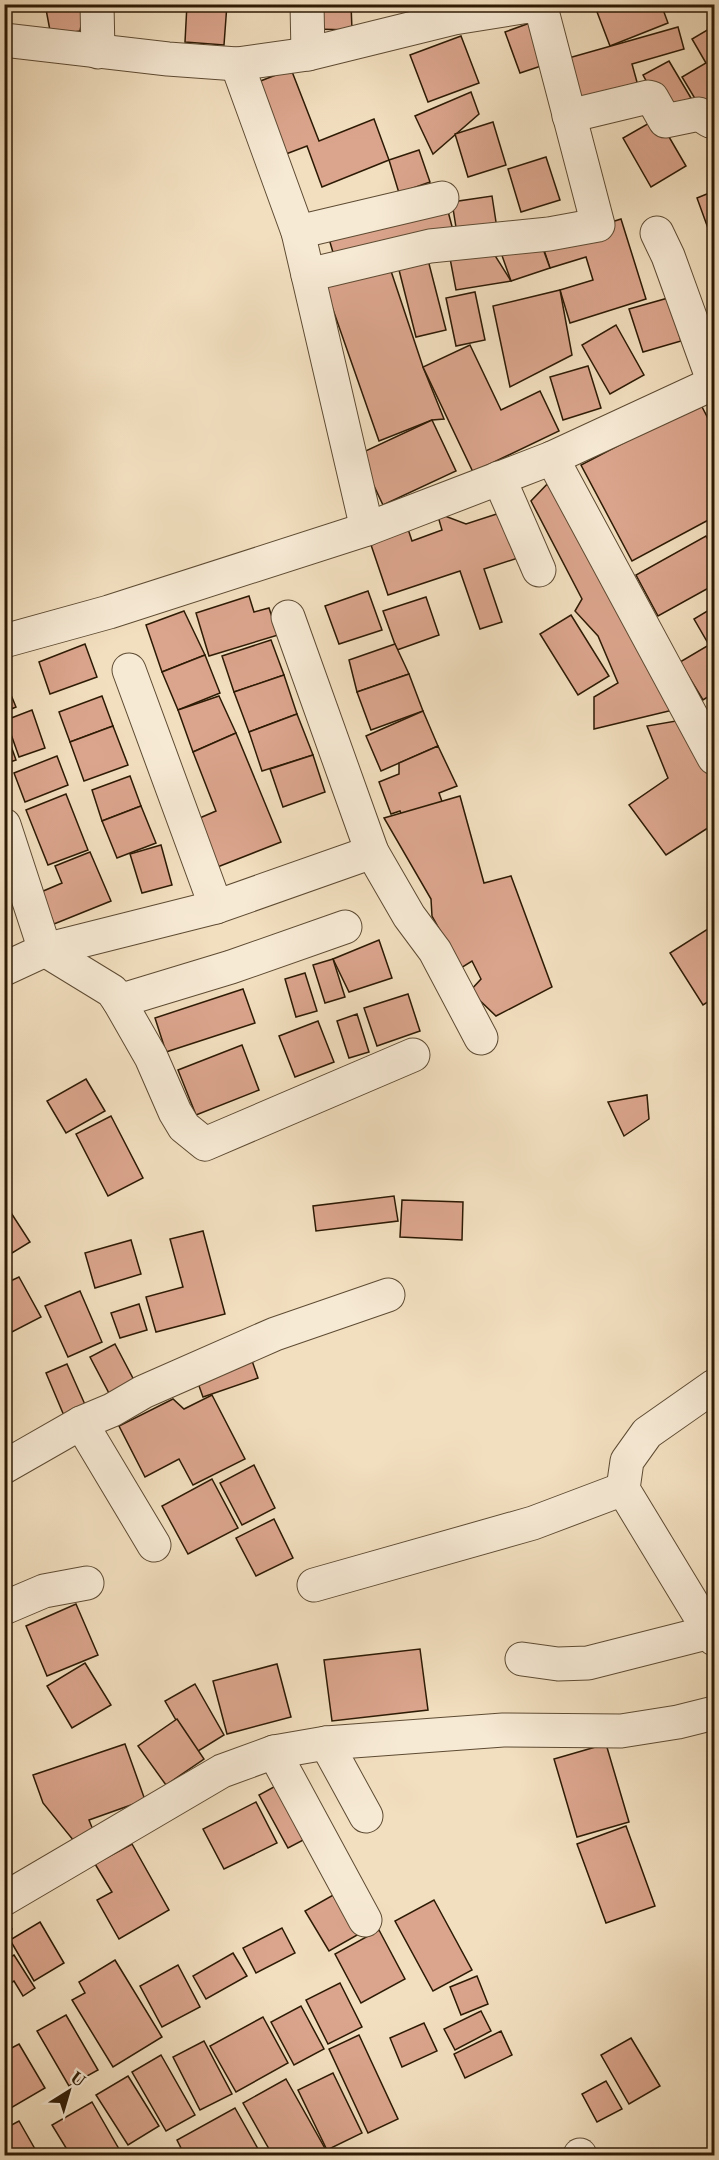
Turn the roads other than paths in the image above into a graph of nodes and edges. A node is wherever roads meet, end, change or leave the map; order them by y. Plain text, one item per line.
1 (97, 4) edge
2 (307, 4) edge
3 (453, 11) edge
4 (4, 40) edge
5 (98, 52) junction
6 (308, 54) junction
7 (237, 64) junction
8 (569, 116) junction
9 (714, 119) edge
10 (442, 198) dead end
11 (298, 232) junction
12 (657, 233) dead end
13 (308, 275) junction
14 (714, 383) edge
15 (552, 458) junction
16 (499, 478) junction
17 (367, 529) junction
18 (539, 570) dead end
19 (288, 617) dead end
20 (4, 641) edge
21 (129, 670) dead end
22 (714, 758) edge
23 (4, 825) edge
24 (372, 852) junction
25 (216, 907) junction
26 (345, 927) dead end
27 (45, 950) junction
28 (4, 969) edge
29 (119, 1001) junction
30 (481, 1038) dead end
31 (413, 1055) dead end
32 (388, 1295) dead end
33 (714, 1386) edge
34 (81, 1423) junction
35 (4, 1467) edge
36 (623, 1489) junction
37 (154, 1545) dead end
38 (87, 1583) dead end
39 (314, 1585) dead end
40 (4, 1608) edge
41 (712, 1635) edge
42 (522, 1659) dead end
43 (714, 1713) edge
44 (326, 1743) junction
45 (274, 1752) junction
46 (366, 1815) dead end
47 (4, 1899) edge
48 (365, 1920) dead end

1 - 5 street
2 - 6 street
3 - 6 street
3 - 8 street
4 - 5 street
5 - 7 street
6 - 7 street
7 - 11 street
8 - 9 street
8 - 13 street
10 - 11 street
11 - 13 street
12 - 14 street
13 - 17 street
14 - 15 street
15 - 16 street
15 - 22 street
16 - 17 street
16 - 18 street
17 - 20 street
19 - 24 street
21 - 25 street
23 - 27 street
24 - 25 street
24 - 30 street
25 - 27 street
26 - 29 street
27 - 28 street
27 - 29 street
29 - 31 street
32 - 34 street
33 - 36 street
34 - 35 street
34 - 37 street
36 - 39 street
36 - 41 street
38 - 40 street
41 - 42 street
43 - 44 street
44 - 45 street
44 - 46 street
45 - 47 street
45 - 48 street

